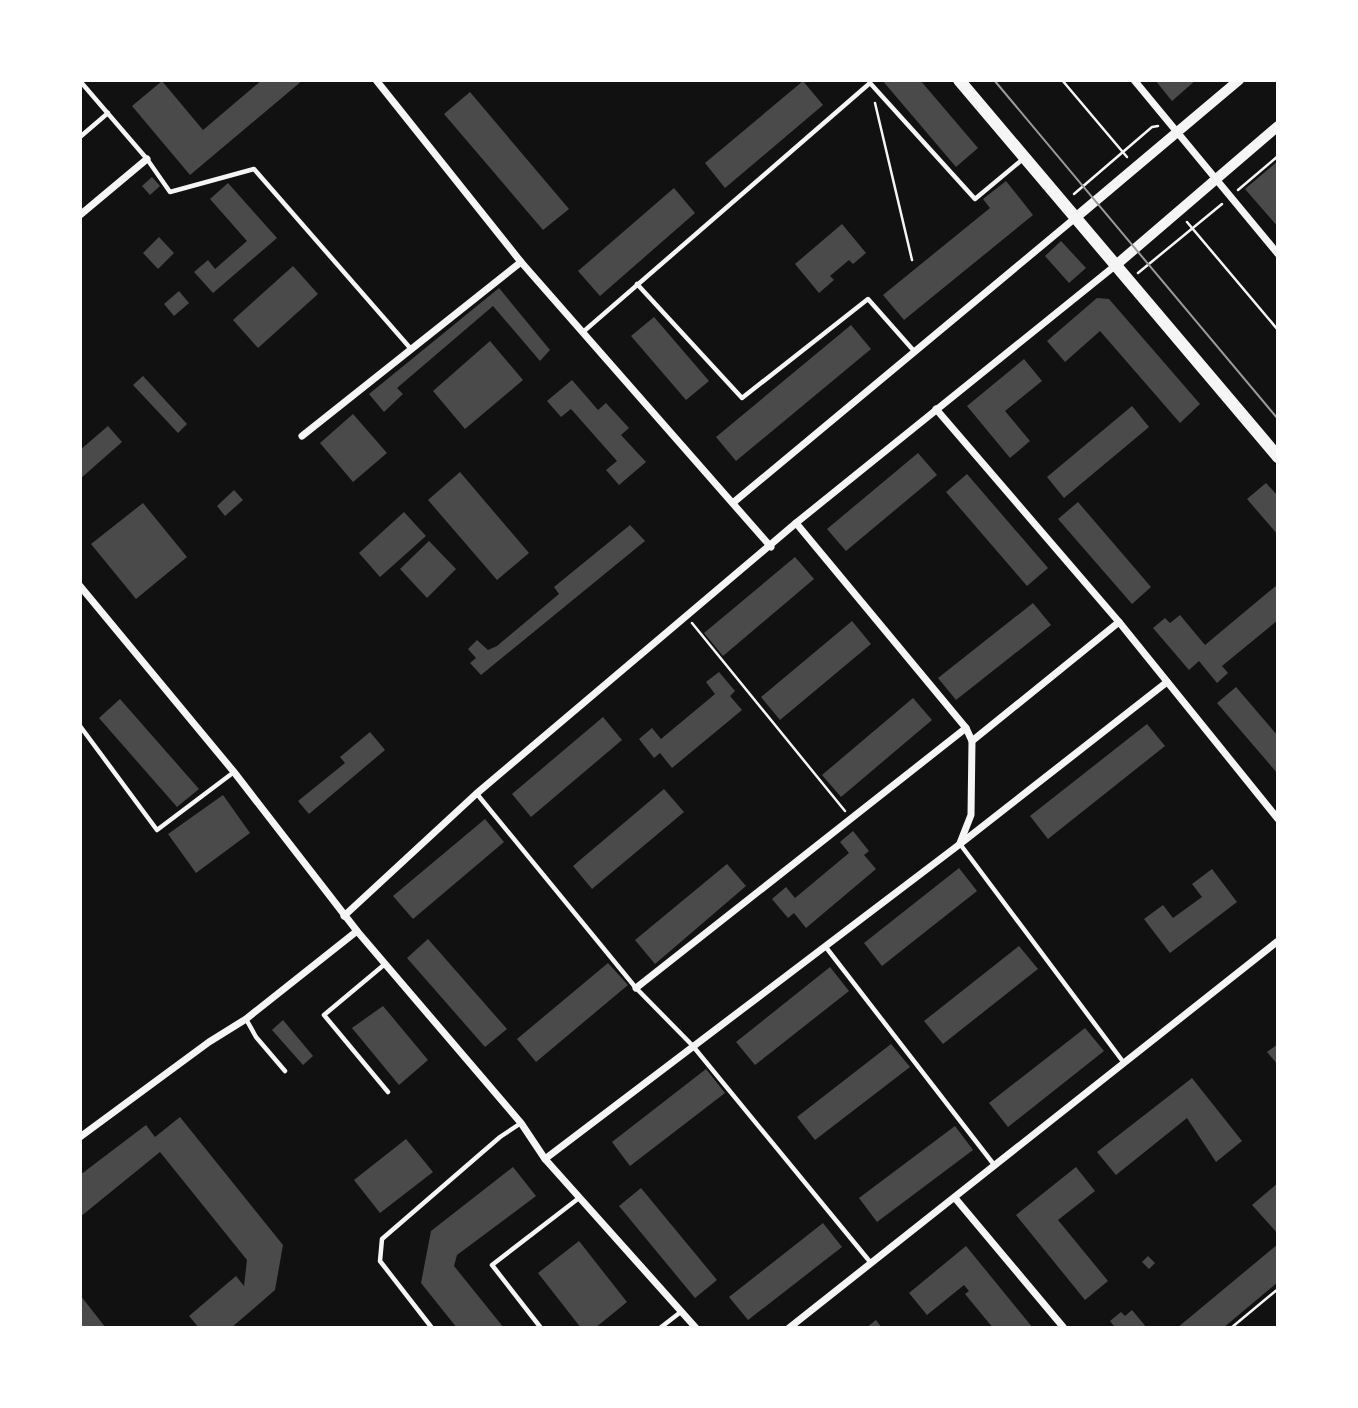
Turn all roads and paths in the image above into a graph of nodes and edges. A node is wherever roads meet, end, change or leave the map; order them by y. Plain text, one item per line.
1 (376, 80) edge
2 (959, 80) edge
3 (1062, 80) edge
4 (1134, 80) edge
5 (1239, 80) edge
6 (80, 81) edge
7 (870, 83) junction
8 (108, 113) junction
9 (1278, 126) edge
10 (1173, 128) junction
11 (80, 137) edge
12 (1122, 152) junction
13 (1278, 156) edge
14 (1023, 158) junction
15 (147, 159) junction
16 (1136, 167) junction
17 (1215, 179) junction
18 (1229, 197) junction
19 (1061, 204) junction
20 (1178, 211) junction
21 (80, 215) edge
22 (1074, 219) junction
23 (1192, 229) junction
24 (1278, 254) edge
25 (912, 260) dead end
26 (521, 262) junction
27 (1116, 265) junction
28 (1129, 280) junction
29 (637, 284) junction
30 (1278, 330) edge
31 (583, 332) junction
32 (411, 350) junction
33 (915, 352) junction
34 (936, 409) junction
35 (302, 436) dead end
36 (1278, 457) edge
37 (734, 502) junction
38 (796, 523) junction
39 (771, 547) junction
40 (80, 586) edge
41 (688, 618) junction
42 (1119, 622) junction
43 (1167, 682) junction
44 (80, 726) edge
45 (966, 728) junction
46 (972, 741) junction
47 (234, 772) junction
48 (476, 794) junction
49 (852, 819) junction
50 (1278, 819) edge
51 (960, 844) junction
52 (344, 916) junction
53 (357, 931) junction
54 (1278, 941) edge
55 (825, 945) junction
56 (385, 964) junction
57 (636, 988) junction
58 (246, 1019) junction
59 (692, 1045) junction
60 (1124, 1064) junction
61 (285, 1071) dead end
62 (388, 1092) dead end
63 (521, 1123) junction
64 (80, 1137) edge
65 (545, 1159) junction
66 (995, 1166) junction
67 (580, 1198) junction
68 (955, 1198) junction
69 (871, 1263) junction
70 (1278, 1289) edge
71 (682, 1311) junction
72 (432, 1328) edge
73 (541, 1328) edge
74 (660, 1328) edge
75 (696, 1328) edge
76 (789, 1328) edge
77 (1064, 1328) edge
78 (1231, 1328) edge

1 - 26 street
2 - 14 main road
3 - 12 path
4 - 10 street
5 - 10 street
6 - 8 lane
7 - 14 lane
7 - 25 path
7 - 29 lane
8 - 11 lane
8 - 15 lane
9 - 17 street
10 - 12 path
10 - 16 street
10 - 17 street
12 - 16 path
12 - 19 path
13 - 18 path
14 - 19 main road
15 - 21 street
15 - 32 lane
16 - 22 street
17 - 18 street
17 - 20 street
18 - 23 path
18 - 24 street
19 - 22 main road
20 - 23 path
20 - 27 street
22 - 27 main road
22 - 33 street
23 - 28 path
23 - 30 path
26 - 31 street
26 - 32 street
27 - 28 main road
27 - 34 street
28 - 36 main road
29 - 31 lane
29 - 33 lane
31 - 37 street
32 - 35 street
33 - 37 street
34 - 38 street
34 - 42 street
37 - 39 street
38 - 39 street
38 - 45 street
39 - 41 street
40 - 47 street
41 - 48 street
41 - 49 path
42 - 43 street
42 - 46 street
43 - 50 street
43 - 51 street
44 - 47 lane
45 - 46 street
45 - 49 street
46 - 51 street
47 - 52 street
48 - 52 street
48 - 57 lane
49 - 57 street
51 - 55 street
51 - 60 lane
52 - 53 street
53 - 56 street
53 - 58 street
54 - 60 street
55 - 59 street
55 - 66 lane
56 - 62 lane
56 - 63 street
57 - 59 lane
58 - 61 lane
58 - 64 street
59 - 65 street
59 - 69 lane
60 - 66 street
63 - 65 street
63 - 72 lane
65 - 67 street
66 - 68 street
67 - 71 street
67 - 73 lane
68 - 69 street
68 - 77 street
69 - 76 street
70 - 78 path
71 - 74 lane
71 - 75 street

